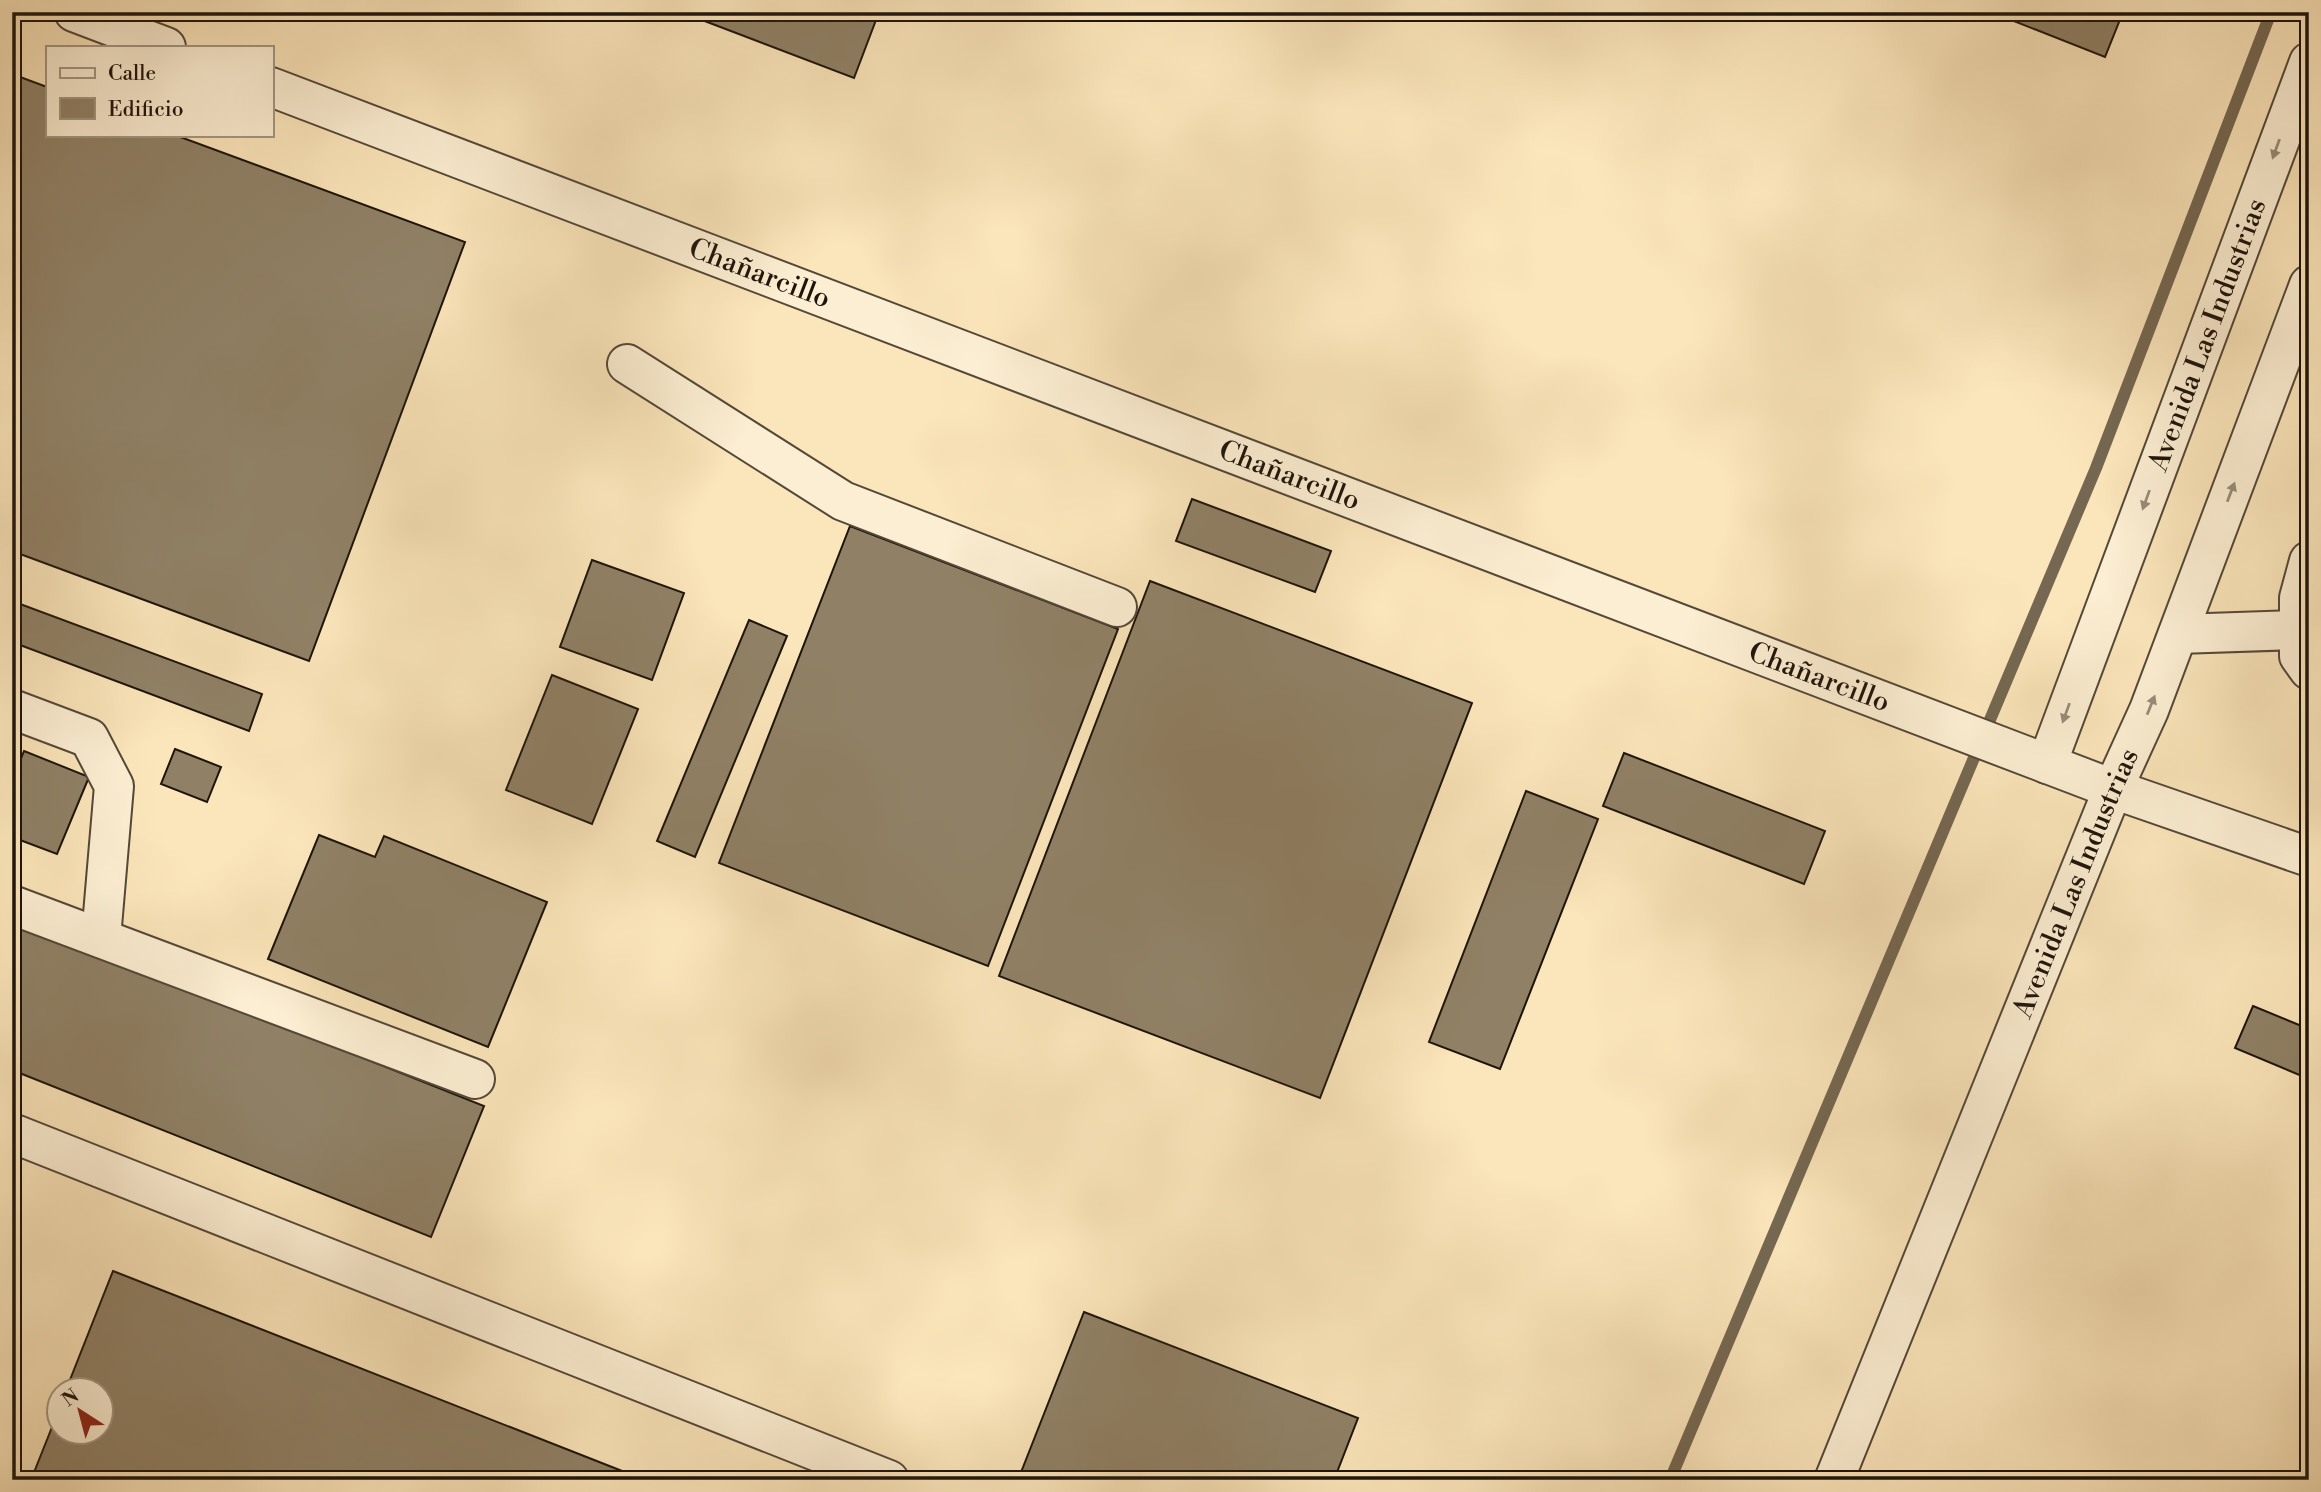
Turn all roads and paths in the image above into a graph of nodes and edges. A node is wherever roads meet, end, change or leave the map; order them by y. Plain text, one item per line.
1 (74, 12) edge
2 (163, 46) edge
3 (2309, 62) edge
4 (273, 88) edge
5 (2309, 285) edge
6 (627, 364) dead end
7 (2309, 561) edge
8 (1117, 607) dead end
9 (2299, 631) junction
10 (2178, 634) junction
11 (2309, 670) edge
12 (12, 709) edge
13 (2047, 764) junction
14 (2113, 789) junction
15 (2309, 857) edge
16 (12, 905) edge
17 (101, 939) junction
18 (475, 1079) dead end
19 (12, 1132) edge
20 (889, 1480) edge
21 (1834, 1480) edge

1 - 2 street
3 -> 13 street, Avenida Las Industrias
4 - 13 street, Chañarcillo
10 -> 5 street, Avenida Las Industrias
6 - 8 street
7 - 9 street
9 - 10 street
9 - 11 street
14 -> 10 street, Avenida Las Industrias
12 - 17 street
13 - 14 street, Chañarcillo
14 - 15 street, Chañarcillo
14 - 21 street, Avenida Las Industrias
16 - 17 street
17 - 18 street
19 - 20 street

